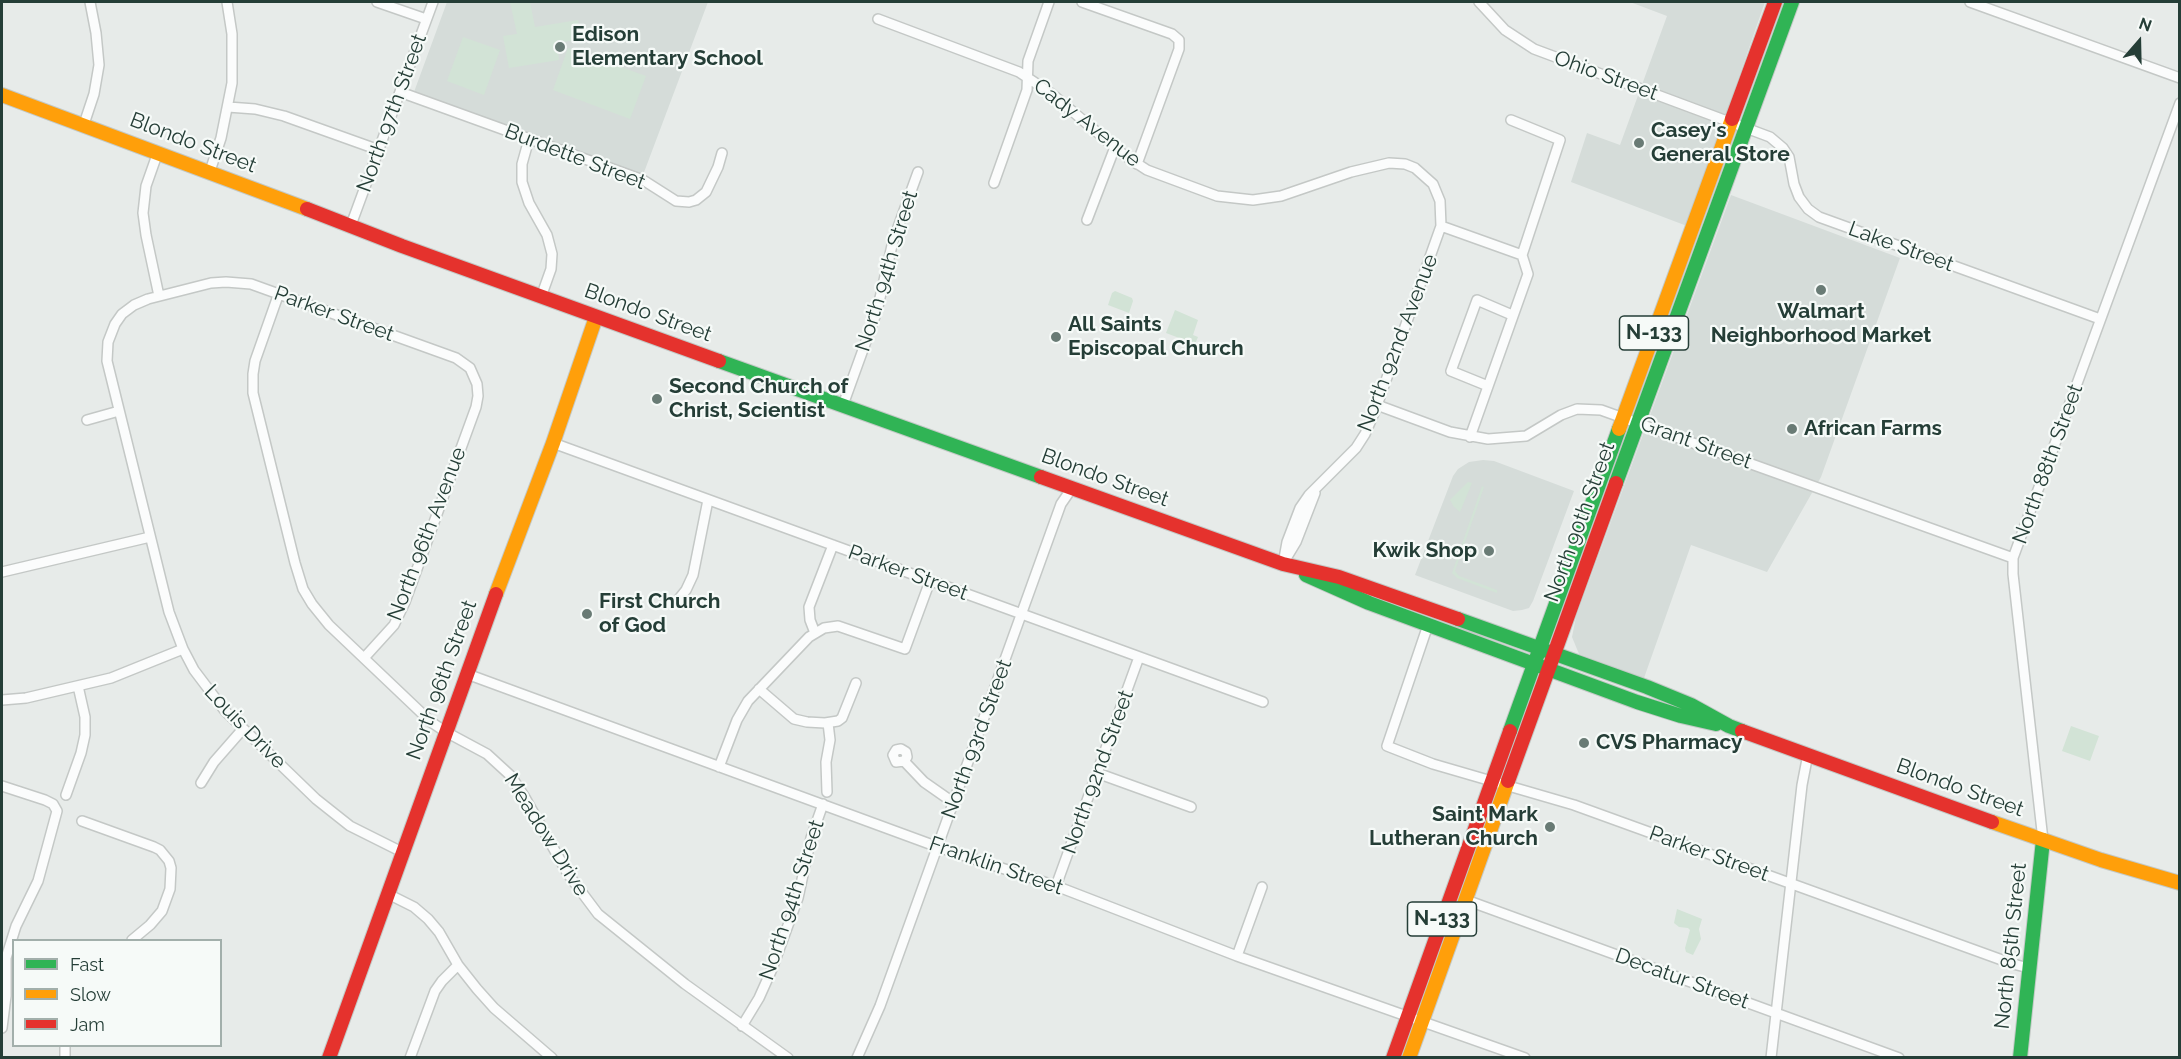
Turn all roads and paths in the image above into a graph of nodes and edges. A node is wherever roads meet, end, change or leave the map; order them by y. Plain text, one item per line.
1 (90, 2) edge
2 (228, 2) edge
3 (376, 2) edge
4 (433, 2) edge
5 (1049, 2) edge
6 (1082, 2) edge
7 (1479, 2) edge
8 (1775, 2) edge
9 (1792, 2) edge
10 (1970, 2) edge
11 (426, 19) junction
12 (878, 19) dead end
13 (1028, 77) junction
14 (2180, 78) edge
15 (400, 92) junction
16 (2, 95) edge
17 (2180, 103) edge
18 (228, 106) junction
19 (1511, 120) dead end
20 (1731, 122) junction
21 (84, 124) junction
22 (1746, 127) junction
23 (529, 139) junction
24 (1115, 147) junction
25 (379, 150) junction
26 (158, 152) junction
27 (722, 153) dead end
28 (1137, 164) junction
29 (210, 171) junction
30 (918, 171) dead end
31 (994, 183) dead end
32 (1087, 220) dead end
33 (1442, 222) junction
34 (351, 225) junction
35 (1522, 255) junction
36 (279, 293) junction
37 (159, 296) junction
38 (541, 297) junction
39 (1512, 315) junction
40 (596, 317) junction
41 (2100, 319) junction
42 (1488, 386) junction
43 (477, 402) joint
44 (843, 405) junction
45 (1377, 405) junction
46 (119, 411) junction
47 (1623, 417) junction
48 (87, 420) dead end
49 (1639, 422) junction
50 (1470, 437) junction
51 (553, 443) junction
52 (1072, 488) junction
53 (708, 500) junction
54 (150, 537) junction
55 (832, 545) junction
56 (2013, 558) junction
57 (1283, 564) junction
58 (2, 572) edge
59 (930, 581) junction
60 (678, 600) dead end
61 (1022, 614) junction
62 (1428, 625) junction
63 (815, 633) junction
64 (183, 649) junction
65 (1539, 649) junction
66 (1554, 654) junction
67 (1139, 657) junction
68 (364, 658) junction
69 (1534, 664) junction
70 (1548, 669) junction
71 (467, 674) junction
72 (856, 683) dead end
73 (78, 686) junction
74 (759, 689) junction
75 (2, 700) edge
76 (1263, 702) dead end
77 (828, 723) junction
78 (1729, 726) junction
79 (242, 729) junction
80 (447, 732) junction
81 (1808, 754) junction
82 (904, 761) dead end
83 (719, 767) junction
84 (1097, 773) junction
85 (1492, 781) junction
86 (201, 783) dead end
87 (1507, 785) junction
88 (2, 786) edge
89 (827, 792) dead end
90 (66, 795) dead end
91 (954, 802) junction
92 (824, 804) junction
93 (1191, 807) dead end
94 (82, 821) dead end
95 (2043, 840) junction
96 (938, 848) junction
97 (402, 852) junction
98 (2180, 883) edge
99 (1791, 884) junction
100 (1056, 886) junction
101 (1262, 887) dead end
102 (388, 894) junction
103 (1466, 900) junction
104 (133, 939) edge
105 (6, 942) edge
106 (1237, 956) junction
107 (458, 965) junction
108 (2029, 968) junction
109 (1777, 1014) junction
110 (1408, 1015) junction
111 (1422, 1020) junction
112 (742, 1026) junction
113 (2, 1028) edge
114 (329, 1058) edge
115 (410, 1058) edge
116 (552, 1058) edge
117 (788, 1058) edge
118 (857, 1058) edge
119 (1393, 1058) edge
120 (1409, 1058) edge
121 (1525, 1058) edge
122 (1771, 1058) edge
123 (1899, 1058) edge
124 (2020, 1058) edge

1 - 21 street
2 - 18 street
3 - 11 street
4 - 11 street, North 97th Street
5 - 13 street
6 - 28 street
7 - 20 street, Ohio Street
8 - 20 main road, North 90th Street / N-133
9 - 22 main road, North 90th Street / N-133
10 - 14 street
11 - 15 street, North 97th Street
12 - 13 street, Cady Avenue
13 - 24 street, Cady Avenue
13 - 31 street
15 - 23 street, Burdette Street
15 - 25 street, North 97th Street
16 - 21 main road, Blondo Street
17 - 41 street, North 88th Street
18 - 25 street
18 - 29 street
19 - 35 street
20 - 22 street, Ohio Street
20 - 47 main road, North 90th Street / N-133
21 - 26 main road, Blondo Street
22 - 41 street, Lake Street
22 - 49 main road, North 90th Street / N-133
23 - 27 street, Burdette Street
23 - 38 street
24 - 28 street, Cady Avenue
24 - 32 street
25 - 34 street, North 97th Street
26 - 29 main road, Blondo Street
26 - 37 street
28 - 33 street, Cady Avenue
29 - 34 main road, Blondo Street
30 - 44 street, North 94th Street
33 - 35 street
33 - 45 street, North 92nd Avenue
34 - 38 main road, Blondo Street
35 - 39 street
36 - 37 street, Parker Street
36 - 43 street, Parker Street
36 - 68 street, Meadow Drive
37 - 46 street, Louis Drive
38 - 40 main road, Blondo Street
39 - 42 street
39 - 42 street
40 - 44 main road, Blondo Street
40 - 51 main road, North 96th Street
41 - 56 street, North 88th Street
42 - 50 street
43 - 68 street, North 96th Avenue
44 - 52 main road, Blondo Street
45 - 50 street, Grant Street
45 - 57 street, North 92nd Avenue
46 - 48 street
46 - 54 street, Louis Drive
47 - 49 street, Grant Street
47 - 50 street, Grant Street
47 - 65 main road, North 90th Street / N-133
49 - 56 street, Grant Street
49 - 66 main road, North 90th Street / N-133
51 - 53 street, Parker Street
51 - 71 main road, North 96th Street
52 - 57 main road, Blondo Street
52 - 61 street, North 93rd Street
53 - 55 street, Parker Street
53 - 60 street
54 - 58 street
54 - 64 street, Louis Drive
55 - 59 street, Parker Street
55 - 63 street
56 - 95 street, North 88th Street
57 - 62 main road, Blondo Street
57 - 65 main road, Blondo Street
59 - 61 street, Parker Street
59 - 63 street
61 - 67 street, Parker Street
61 - 91 street, North 93rd Street
62 - 69 main road, Blondo Street
62 - 85 street, Parker Street
63 - 74 street
64 - 73 street
64 - 79 street, Louis Drive
65 - 66 main road, Blondo Street
65 - 69 main road, North 90th Street / N-133
66 - 70 main road, North 90th Street / N-133
66 - 78 main road, Blondo Street
67 - 76 street, Parker Street
67 - 84 street, North 92nd Street
68 - 80 street, Meadow Drive
69 - 70 main road, Blondo Street
69 - 85 main road, North 90th Street / N-133
70 - 78 main road, Blondo Street
70 - 87 main road, North 90th Street / N-133
71 - 80 main road, North 96th Street
71 - 83 street, Franklin Street
72 - 77 street
73 - 75 street
73 - 90 street
74 - 77 street
74 - 83 street
77 - 89 street
78 - 81 main road, Blondo Street
79 - 86 street
79 - 97 street, Louis Drive
80 - 97 main road, North 96th Street
80 - 112 street, Meadow Drive
81 - 95 main road, Blondo Street
81 - 99 street
82 - 91 street
83 - 92 street, Franklin Street
84 - 93 street
84 - 100 street, North 92nd Street
85 - 87 street, Parker Street
85 - 110 main road, North 90th Street / N-133
87 - 99 street, Parker Street
87 - 103 main road, North 90th Street / N-133
88 - 105 street
91 - 96 street, North 93rd Street
92 - 96 street, Franklin Street
92 - 112 street, North 94th Street
94 - 104 street
95 - 98 main road, Blondo Street
95 - 108 main road, North 85th Street
96 - 100 street, Franklin Street
96 - 118 street, North 93rd Street
97 - 102 main road, North 96th Street
99 - 108 street, Parker Street
99 - 109 street
100 - 106 street, Franklin Street
101 - 106 street
102 - 107 street
102 - 114 main road, North 96th Street
103 - 109 street, Decatur Street
103 - 111 main road, North 90th Street / N-133
105 - 113 street
106 - 110 street, Franklin Street
107 - 115 street
107 - 116 street
108 - 124 main road, North 85th Street
109 - 122 street
109 - 123 street, Decatur Street
110 - 111 street, Franklin Street
110 - 119 main road, North 90th Street / N-133
111 - 120 main road, North 90th Street / N-133
111 - 121 street, Franklin Street
112 - 117 street, Meadow Drive

